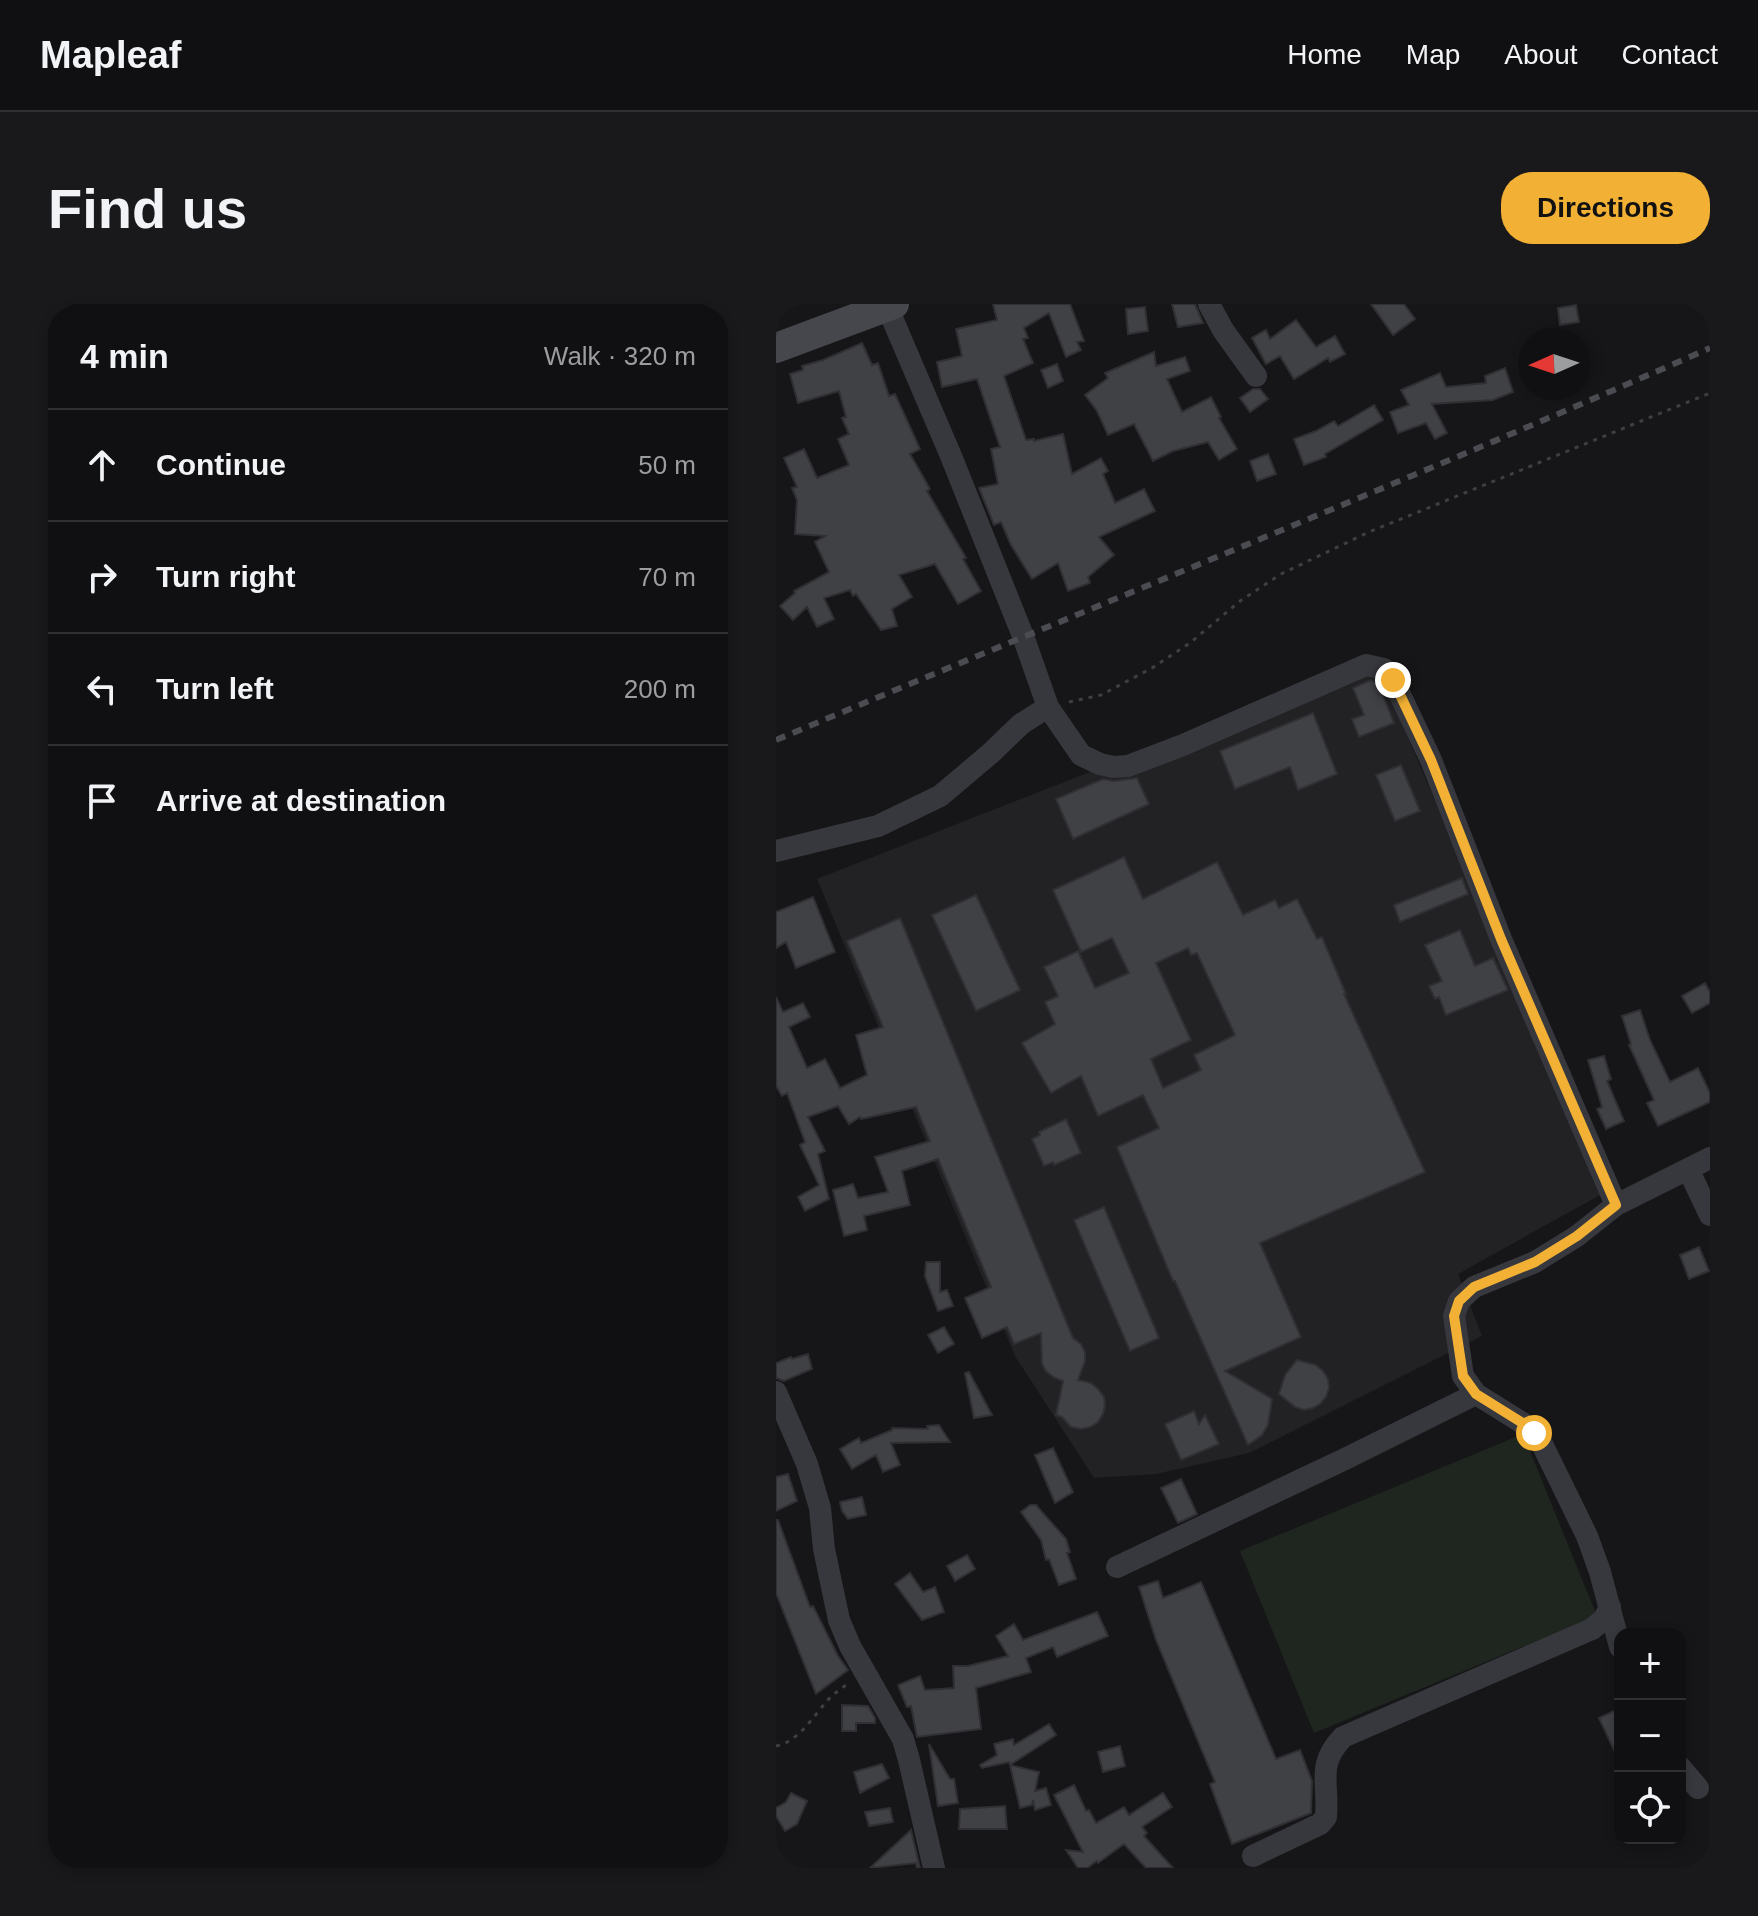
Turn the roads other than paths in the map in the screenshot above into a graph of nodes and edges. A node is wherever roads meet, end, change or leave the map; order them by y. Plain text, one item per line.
1 (1209, 304) edge
2 (889, 305) edge
3 (776, 348) edge
4 (1256, 376) dead end
5 (1048, 707) junction
6 (776, 851) edge
7 (1710, 1158) edge
8 (1688, 1169) junction
9 (1616, 1205) junction
10 (1710, 1215) edge
11 (776, 1392) edge
12 (1476, 1394) junction
13 (1117, 1567) dead end
14 (1610, 1607) junction
15 (1615, 1628) edge
16 (1684, 1772) edge
17 (1698, 1788) dead end
18 (1253, 1856) dead end
19 (934, 1868) edge

1 - 4 street
2 - 3 main road
2 - 5 street
5 - 6 street
5 - 9 street
7 - 8 street
8 - 9 street
8 - 10 street
9 - 12 street
11 - 19 street
12 - 13 street
12 - 14 street
14 - 15 street
14 - 18 street
16 - 17 street

